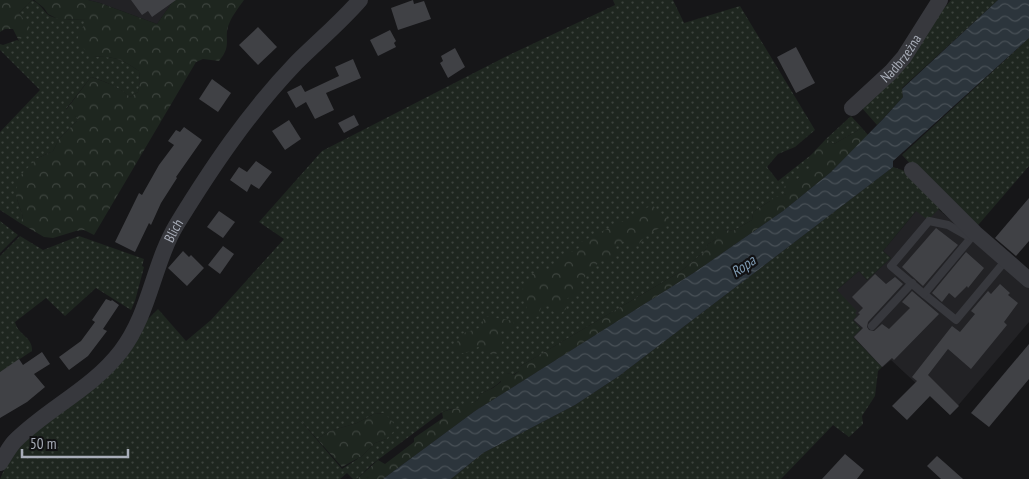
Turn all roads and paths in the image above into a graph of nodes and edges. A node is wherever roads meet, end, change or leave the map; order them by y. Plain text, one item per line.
1 (360, 0) edge
2 (940, 0) edge
3 (852, 108) dead end
4 (912, 170) dead end
5 (973, 236) junction
6 (1006, 260) junction
7 (1029, 280) edge
8 (912, 283) junction
9 (924, 294) junction
10 (872, 326) dead end
11 (7, 443) edge
12 (0, 463) edge

1 - 11 street, Blich
2 - 3 street, Nadbrzeżna
4 - 5 street
5 - 6 street
5 - 8 lane
5 - 9 lane
6 - 7 street
6 - 9 lane
8 - 9 lane
8 - 10 lane
11 - 12 street, Blich

